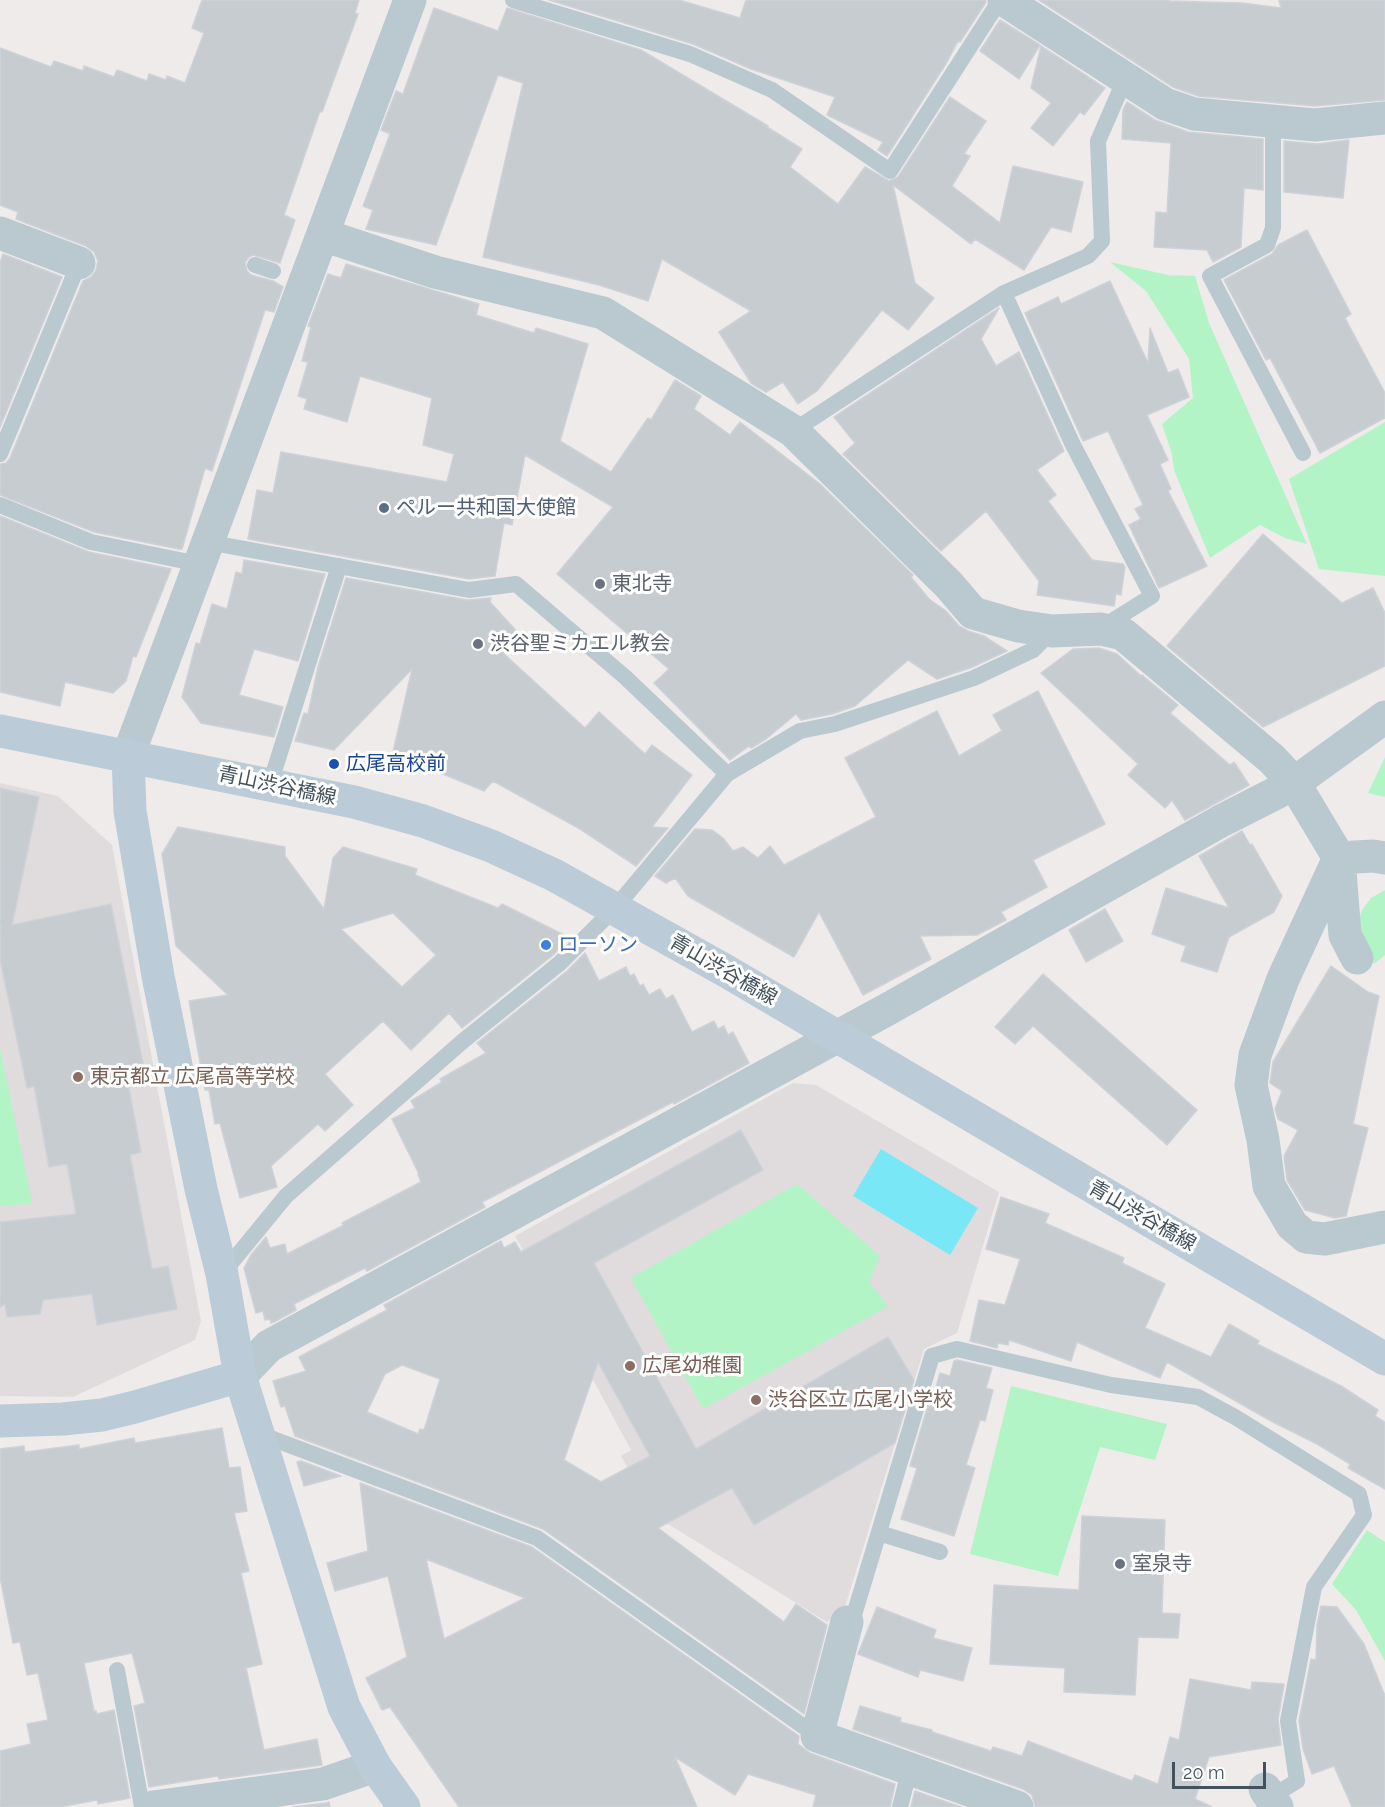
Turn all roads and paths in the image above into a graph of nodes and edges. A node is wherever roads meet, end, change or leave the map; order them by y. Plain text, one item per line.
1 (410, 0) edge
2 (513, 0) edge
3 (1002, 0) edge
4 (1125, 79) junction
5 (1385, 118) edge
6 (1273, 121) junction
7 (0, 233) edge
8 (323, 235) junction
9 (79, 263) joint
10 (255, 266) dead end
11 (289, 276) junction
12 (1004, 293) junction
13 (793, 431) junction
14 (1303, 453) dead end
15 (0, 454) edge
16 (0, 505) edge
17 (203, 553) junction
18 (339, 566) junction
19 (1101, 629) junction
20 (1052, 631) junction
21 (1385, 717) edge
22 (0, 731) edge
23 (128, 756) junction
24 (727, 774) junction
25 (1294, 783) junction
26 (270, 784) junction
27 (1339, 858) junction
28 (1385, 858) edge
29 (615, 908) junction
30 (1357, 958) dead end
31 (836, 1036) junction
32 (1385, 1227) edge
33 (222, 1274) junction
34 (1385, 1359) edge
35 (240, 1376) junction
36 (0, 1420) edge
37 (256, 1432) junction
38 (879, 1533) junction
39 (940, 1552) dead end
40 (847, 1622) joint
41 (117, 1670) dead end
42 (816, 1736) junction
43 (375, 1766) junction
44 (910, 1768) junction
45 (1271, 1798) edge
46 (142, 1807) edge
47 (153, 1807) edge
48 (404, 1807) edge
49 (900, 1807) edge
50 (1017, 1807) edge

1 - 8 street
2 - 3 lane
3 - 4 street
4 - 6 street
4 - 12 lane
5 - 6 street
6 - 14 lane
7 - 9 street
8 - 11 street
8 - 13 street
9 - 15 lane
10 - 11 lane
11 - 17 street
12 - 13 lane
12 - 19 lane
13 - 20 street
16 - 17 lane
17 - 18 lane
17 - 23 street
18 - 24 lane
18 - 26 lane
19 - 20 street
19 - 25 street
20 - 24 lane
21 - 25 street
22 - 23 street, 青山渋谷橋線
23 - 26 street, 青山渋谷橋線
23 - 33 street
24 - 29 lane
25 - 27 street
25 - 31 street
26 - 29 street, 青山渋谷橋線
27 - 28 street
27 - 30 street
27 - 32 street
29 - 31 street, 青山渋谷橋線
29 - 33 lane
31 - 34 street, 青山渋谷橋線
31 - 35 street
33 - 35 street
35 - 36 street
35 - 37 street
37 - 42 lane
37 - 43 street
38 - 39 lane
38 - 40 lane
38 - 45 lane
40 - 42 street
41 - 46 lane
42 - 44 street
43 - 47 street
43 - 48 street
44 - 49 lane
44 - 50 street

